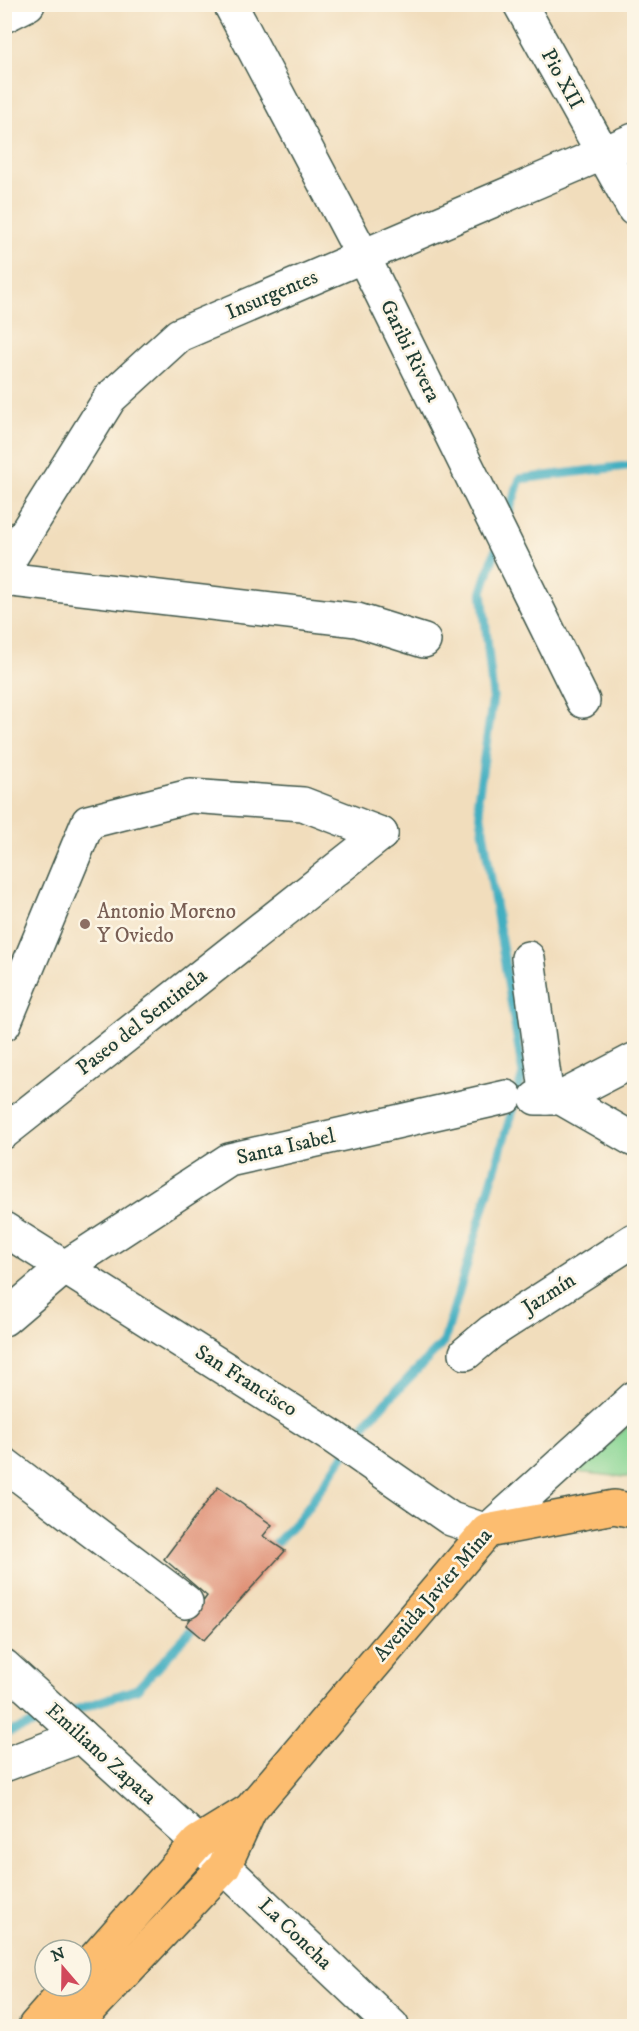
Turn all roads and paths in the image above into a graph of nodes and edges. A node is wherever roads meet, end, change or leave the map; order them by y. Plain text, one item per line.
1 (28, 4) edge
2 (230, 4) edge
3 (520, 4) edge
4 (4, 16) edge
5 (634, 140) edge
6 (604, 153) junction
7 (634, 209) edge
8 (363, 256) junction
9 (8, 552) edge
10 (4, 579) edge
11 (423, 641) dead end
12 (583, 701) dead end
13 (528, 958) dead end
14 (4, 1024) edge
15 (634, 1060) edge
16 (538, 1098) junction
17 (4, 1132) edge
18 (634, 1140) edge
19 (4, 1229) edge
20 (634, 1240) edge
21 (65, 1267) junction
22 (4, 1319) edge
23 (466, 1353) dead end
24 (634, 1398) edge
25 (4, 1464) edge
26 (634, 1511) edge
27 (487, 1531) junction
28 (186, 1602) dead end
29 (4, 1666) edge
30 (26, 1696) edge
31 (78, 1733) junction
32 (4, 1765) edge
33 (250, 1810) junction
34 (198, 1842) junction
35 (224, 1867) junction
36 (93, 1960) edge
37 (60, 1998) edge
38 (35, 2026) edge
39 (74, 2026) edge
40 (392, 2026) edge

1 - 4 street
2 - 8 street, Garibi Rivera
3 - 6 street, Pio XII
5 - 6 street, Insurgentes
6 - 7 street, Pio XII
6 - 8 street, Insurgentes
8 - 9 street, Insurgentes
8 - 12 street, Garibi Rivera
10 - 11 street
13 - 16 street
14 - 17 street, Paseo del Sentinela
15 - 16 street, Santa Isabel
16 - 18 street
16 - 21 street, Santa Isabel
19 - 21 street, San Francisco
20 - 23 street, Jazmín
21 - 22 street, Santa Isabel
21 - 27 street, San Francisco
24 - 27 street, Avenida Javier Mina
25 - 28 street
26 - 27 main road
27 - 33 main road, Avenida Javier Mina
29 - 30 street, Emiliano Zapata
30 - 31 street, Emiliano Zapata
31 - 32 street
31 - 34 street, Emiliano Zapata
33 - 34 main road, Avenida Javier Mina
33 - 35 main road, Avenida Javier Mina
34 - 35 street, La Concha
34 - 36 main road, Avenida Javier Mina
35 - 39 main road, Avenida Javier Mina
35 - 40 street, La Concha
37 - 38 main road

